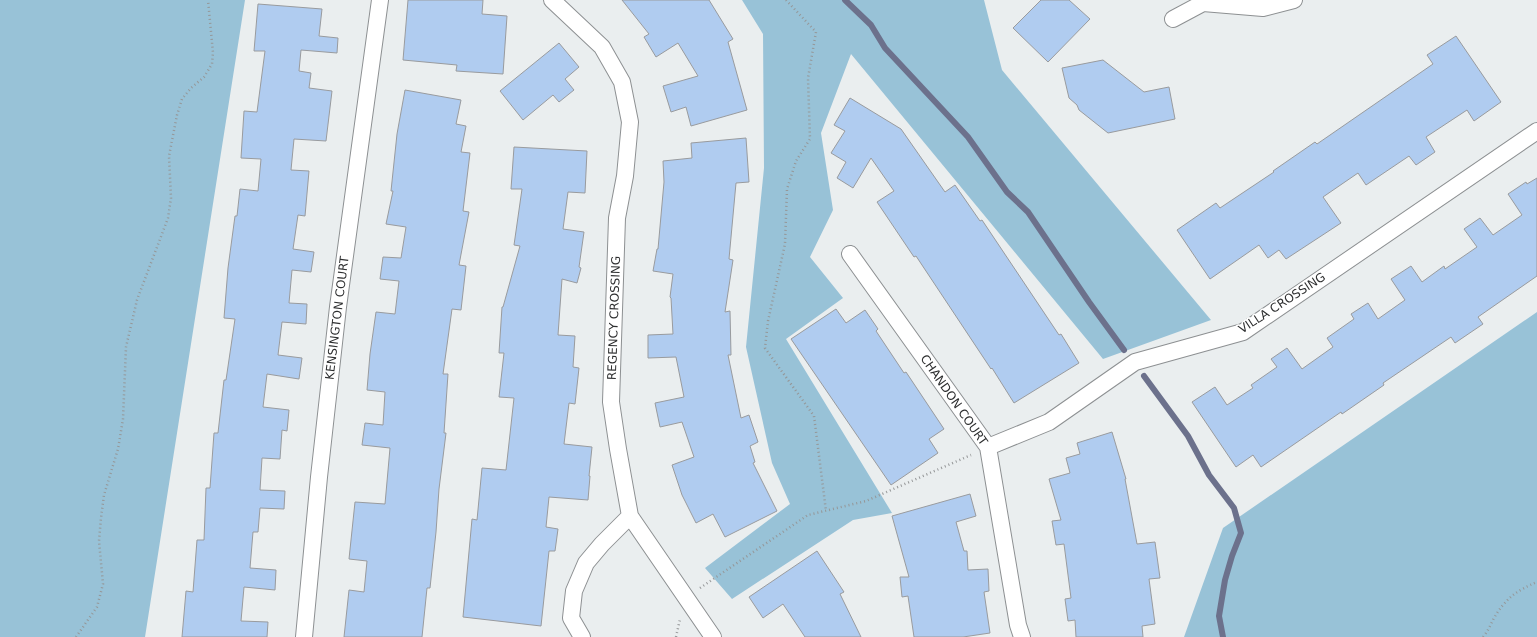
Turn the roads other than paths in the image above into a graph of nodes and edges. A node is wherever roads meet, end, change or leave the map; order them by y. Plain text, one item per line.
1 (380, 0) edge
2 (552, 0) edge
3 (1294, 0) edge
4 (1173, 19) dead end
5 (1537, 131) edge
6 (850, 254) dead end
7 (988, 447) junction
8 (630, 516) junction
9 (304, 637) edge
10 (582, 637) edge
11 (713, 637) edge
12 (1022, 637) edge

1 - 9 street, KENSINGTON COURT
2 - 8 street, REGENCY CROSSING
3 - 4 street
5 - 7 street, VILLA CROSSING
6 - 7 street, CHANDON COURT
7 - 12 street, CHANDON COURT
8 - 10 street
8 - 11 street, REGENCY CROSSING

